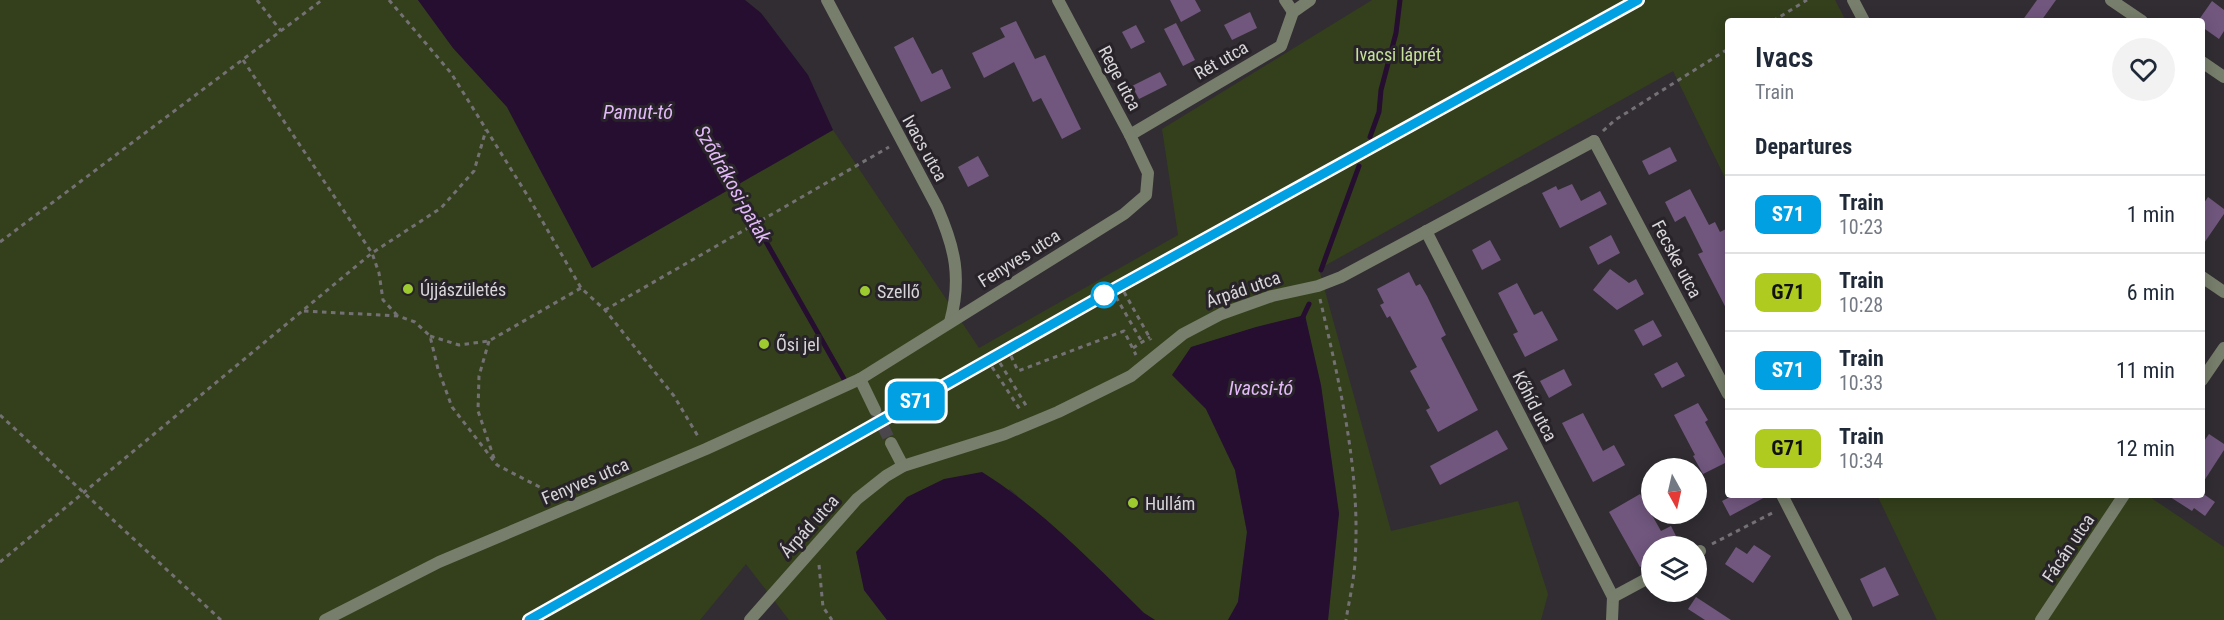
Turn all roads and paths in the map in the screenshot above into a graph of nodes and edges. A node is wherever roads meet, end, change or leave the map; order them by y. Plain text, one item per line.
1 (257, 0) edge
2 (322, 0) edge
3 (389, 0) edge
4 (827, 0) edge
5 (1058, 0) edge
6 (1286, 0) edge
7 (1310, 0) edge
8 (1807, 0) edge
9 (1853, 0) edge
10 (2111, 0) edge
11 (1293, 12) junction
12 (1778, 18) edge
13 (1862, 18) edge
14 (2138, 18) edge
15 (281, 31) junction
16 (1725, 51) edge
17 (243, 60) junction
18 (2205, 64) edge
19 (2224, 77) edge
20 (486, 130) junction
21 (1130, 135) junction
22 (900, 141) junction
23 (1594, 141) junction
24 (1148, 173) joint
25 (1426, 231) junction
26 (0, 242) edge
27 (372, 252) junction
28 (2205, 279) edge
29 (1318, 286) junction
30 (580, 288) junction
31 (1124, 292) dead end
32 (2224, 292) edge
33 (1116, 297) dead end
34 (303, 310) junction
35 (604, 310) junction
36 (398, 316) junction
37 (950, 322) junction
38 (430, 336) junction
39 (489, 341) junction
40 (1142, 342) junction
41 (1133, 348) junction
42 (2224, 348) edge
43 (1011, 356) dead end
44 (999, 363) dead end
45 (992, 368) dead end
46 (1143, 368) junction
47 (2205, 376) edge
48 (860, 379) junction
49 (1725, 387) edge
50 (1027, 407) dead end
51 (875, 410) tunnel mouth
52 (1021, 411) dead end
53 (0, 415) edge
54 (891, 443) tunnel mouth
55 (706, 449) junction
56 (497, 465) junction
57 (903, 466) junction
58 (84, 493) junction
59 (2122, 498) edge
60 (1785, 500) edge
61 (574, 505) junction
62 (817, 544) junction
63 (1707, 547) edge
64 (0, 562) edge
65 (1641, 582) edge
66 (1613, 597) junction
67 (754, 618) edge
68 (222, 620) edge
69 (326, 620) edge
70 (832, 620) edge
71 (1346, 620) edge
72 (1612, 620) edge
73 (1846, 620) edge
74 (2041, 620) edge

1 - 15 path
2 - 15 path
3 - 20 path
4 - 22 street, Ivacs utca
5 - 21 street, Rege utca
6 - 11 street
7 - 11 street
8 - 12 path
9 - 13 street
10 - 14 street
11 - 21 street, Rét utca
15 - 17 path
16 - 23 path
17 - 26 path
17 - 27 path
18 - 19 street
20 - 27 path
20 - 30 path
21 - 24 street, Rege utca
22 - 35 path
22 - 37 street, Ivacs utca
23 - 25 street, Árpád utca
23 - 49 street, Fecske utca
24 - 37 street, Fenyves utca
25 - 29 street, Árpád utca
25 - 66 street, Kőhíd utca
27 - 34 path
27 - 36 path
28 - 32 street
29 - 46 street, Árpád utca
29 - 71 path
30 - 35 path
30 - 39 path
31 - 40 path
33 - 40 path
34 - 36 path
34 - 58 path
35 - 55 path
36 - 38 path
37 - 48 street, Fenyves utca
38 - 39 path
38 - 56 path
39 - 56 path
40 - 41 path
41 - 43 path
41 - 46 path
42 - 47 street
44 - 50 path
45 - 52 path
46 - 57 street, Árpád utca
48 - 51 street
48 - 55 street, Fenyves utca
53 - 58 path
54 - 57 street
55 - 61 street, Fenyves utca
56 - 61 path
57 - 62 street, Árpád utca
58 - 64 path
58 - 68 path
59 - 74 street, Fácán utca
60 - 63 path
60 - 73 street
61 - 69 street, Fenyves utca
62 - 67 street, Árpád utca
62 - 70 path
65 - 66 street
66 - 72 street

